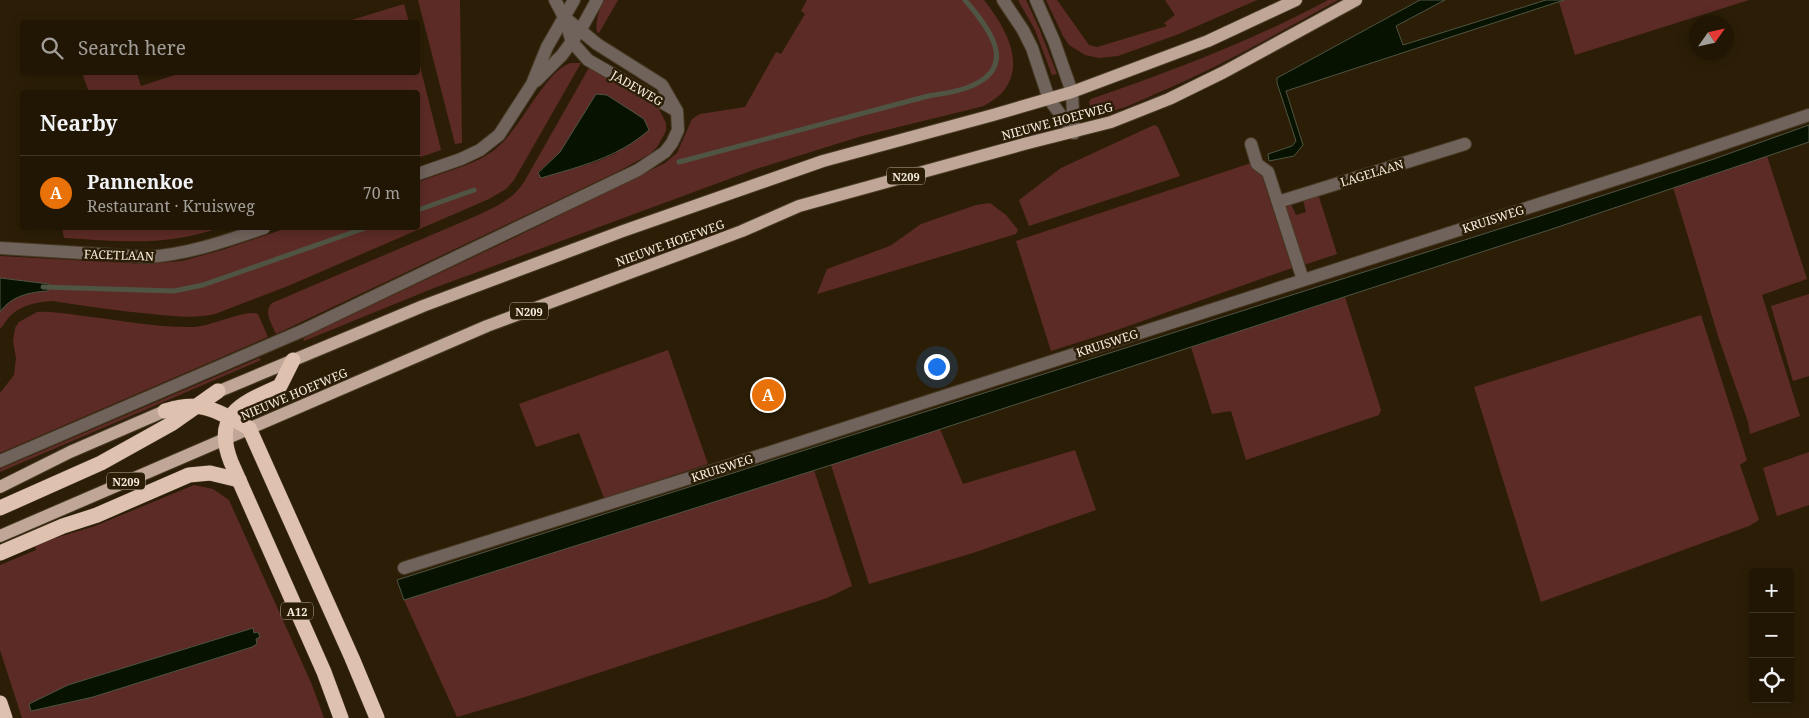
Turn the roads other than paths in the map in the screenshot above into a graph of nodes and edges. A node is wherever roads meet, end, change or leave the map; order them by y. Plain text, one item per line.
1 (555, 0) edge
2 (574, 0) edge
3 (598, 0) edge
4 (1003, 0) edge
5 (1036, 0) edge
6 (1296, 0) edge
7 (1356, 0) edge
8 (564, 18) junction
9 (580, 29) junction
10 (572, 42) junction
11 (532, 84) junction
12 (1072, 92) junction
13 (1049, 99) junction
14 (678, 111) junction
15 (1809, 115) edge
16 (1074, 133) junction
17 (1251, 144) dead end
18 (1465, 144) dead end
19 (420, 173) edge
20 (1278, 202) junction
21 (258, 230) edge
22 (0, 248) edge
23 (1302, 280) junction
24 (297, 358) junction
25 (218, 392) junction
26 (198, 406) junction
27 (165, 411) junction
28 (230, 418) junction
29 (249, 428) junction
30 (224, 438) junction
31 (5, 459) edge
32 (239, 480) junction
33 (0, 487) edge
34 (0, 508) edge
35 (0, 536) edge
36 (0, 553) edge
37 (404, 568) dead end
38 (0, 703) edge
39 (5, 718) edge
40 (342, 718) edge
41 (377, 718) edge

1 - 8 street, JADEWEG
2 - 8 street
3 - 9 street
4 - 13 street
5 - 12 street
6 - 12 main road, NIEUWE HOEFWEG / N209
7 - 16 main road, NIEUWE HOEFWEG / N209
8 - 9 street, JADEWEG
8 - 10 street, JADEWEG
8 - 11 street
9 - 10 street
9 - 14 street, JADEWEG
10 - 11 street
10 - 14 street, JADEWEG
11 - 19 street
12 - 13 main road, NIEUWE HOEFWEG / N209
12 - 16 street
13 - 16 street
13 - 24 main road, NIEUWE HOEFWEG / N209
14 - 31 street
15 - 23 street, KRUISWEG
16 - 29 main road, NIEUWE HOEFWEG / N209
17 - 20 street
18 - 20 street, LAGELAAN
20 - 23 street
21 - 22 street, FACETLAAN
23 - 37 street, KRUISWEG
24 - 25 main road, NIEUWE HOEFWEG / N209
24 - 28 highway
25 - 26 highway, N209
25 - 27 main road, NIEUWE HOEFWEG / N209
26 - 27 highway, N209
26 - 28 highway, N209
26 - 34 highway, N209
27 - 33 main road, NIEUWE HOEFWEG / N209
28 - 29 highway, N209
28 - 30 highway
29 - 30 main road, NIEUWE HOEFWEG / N209
29 - 41 highway, A12
30 - 32 highway, A12
30 - 35 main road, NIEUWE HOEFWEG / N209
32 - 36 highway, N209
32 - 40 highway, A12
38 - 39 highway

